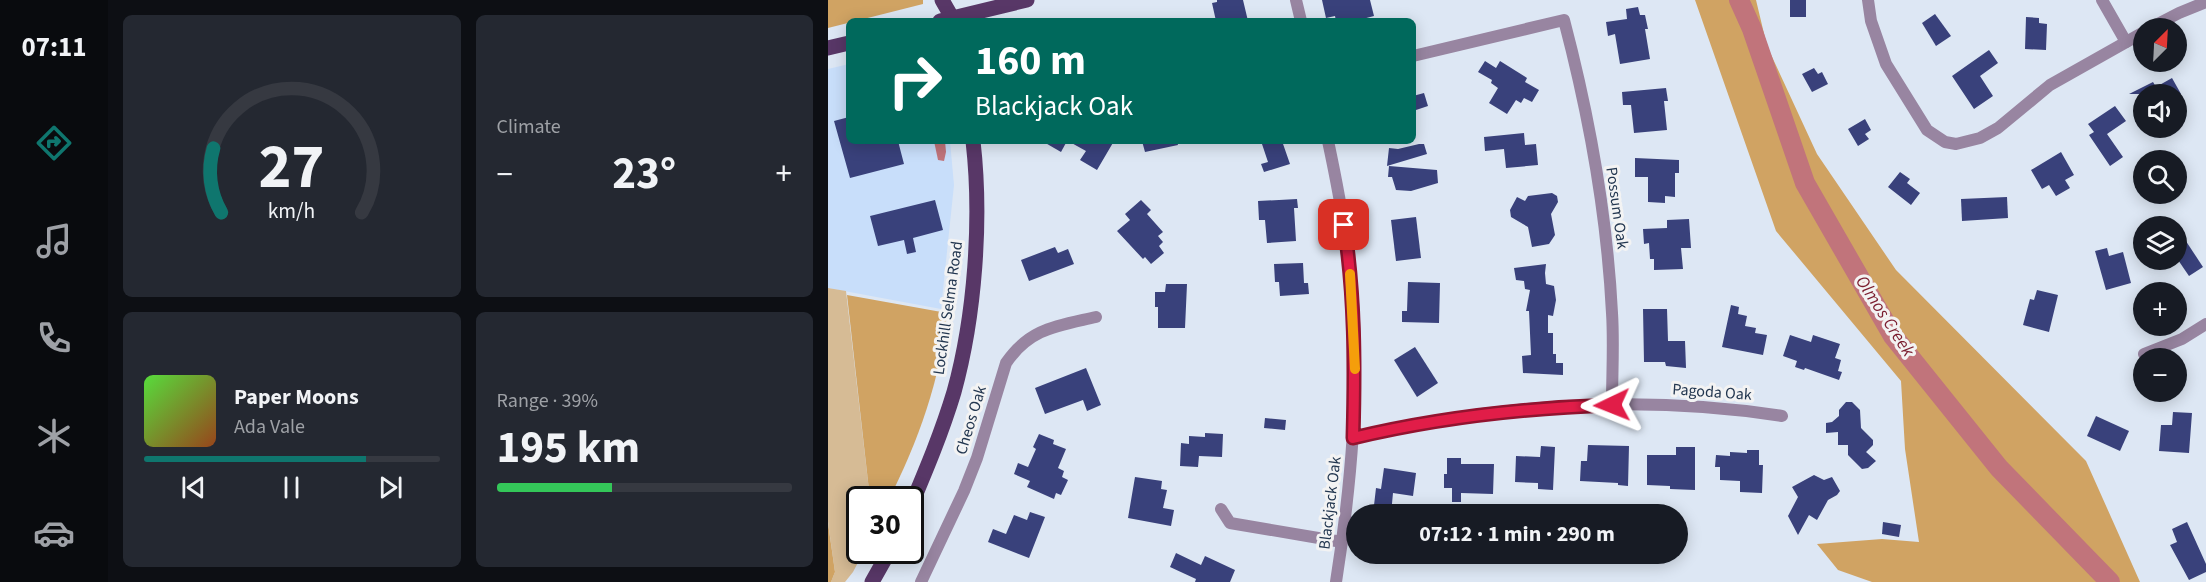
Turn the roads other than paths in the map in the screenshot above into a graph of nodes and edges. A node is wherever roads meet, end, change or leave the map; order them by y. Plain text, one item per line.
1 (942, 0) edge
2 (956, 0) edge
3 (1027, 0) edge
4 (1296, 0) edge
5 (1868, 0) edge
6 (2102, 0) edge
7 (2206, 2) edge
8 (948, 18) edge
9 (950, 18) edge
10 (957, 18) edge
11 (1299, 18) edge
12 (2169, 18) edge
13 (2133, 38) edge
14 (2126, 42) junction
15 (846, 44) edge
16 (828, 48) edge
17 (1416, 55) edge
18 (973, 144) edge
19 (1329, 144) edge
20 (1096, 317) dead end
21 (2206, 324) edge
22 (2159, 348) edge
23 (1612, 405) junction
24 (1782, 416) dead end
25 (1353, 438) junction
26 (919, 486) edge
27 (1221, 509) dead end
28 (1342, 542) junction
29 (882, 564) edge
30 (872, 582) edge
31 (921, 582) edge
32 (1336, 582) edge

1 - 8 main road
2 - 9 main road
3 - 10 main road
4 - 11 street
5 - 14 street
6 - 14 street
7 - 12 street
13 - 14 street
15 - 16 main road
17 - 23 street, Possum Oak
18 - 26 main road, Lockhill Selma Road
19 - 25 street, Blackjack Oak
20 - 31 street, Cheos Oak
21 - 22 street
23 - 24 street, Pagoda Oak
23 - 25 street, Pagoda Oak
25 - 28 street, Blackjack Oak
27 - 28 street
28 - 32 street, Blackjack Oak
29 - 30 main road

